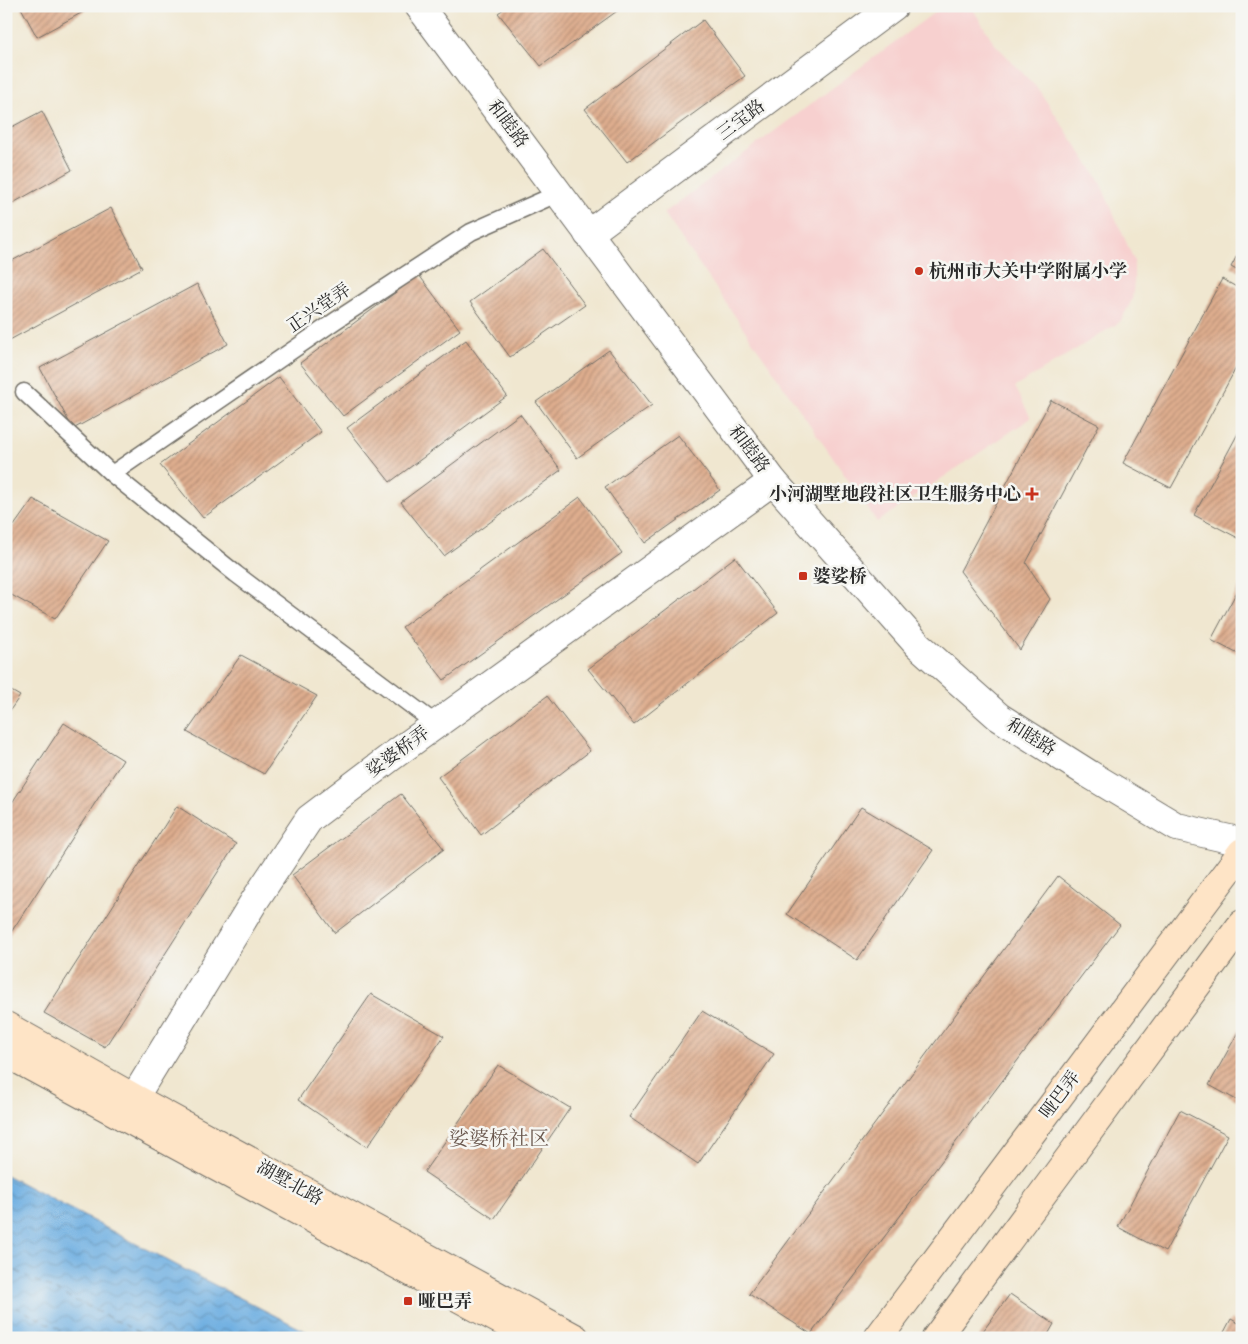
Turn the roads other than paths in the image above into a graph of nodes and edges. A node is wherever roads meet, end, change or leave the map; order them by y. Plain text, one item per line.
1 (419, 6) edge
2 (894, 6) edge
3 (559, 193) junction
4 (588, 234) junction
5 (24, 392) dead end
6 (112, 474) junction
7 (773, 481) junction
8 (436, 724) junction
9 (1242, 842) edge
10 (1242, 852) edge
11 (1242, 924) edge
12 (6, 1026) edge
13 (6, 1053) edge
14 (128, 1107) junction
15 (533, 1338) edge
16 (575, 1338) edge
17 (878, 1338) edge
18 (936, 1338) edge

1 - 3 street, 和睦路
2 - 4 street, 三宝路
3 - 4 street, 和睦路
3 - 6 lane, 正兴堂弄
4 - 7 street, 和睦路
5 - 6 lane
6 - 8 lane
7 - 8 street, 娑婆桥弄
7 - 9 street, 和睦路
8 - 14 street, 娑婆桥弄
10 - 17 main road, 哑巴弄
11 - 18 main road
12 - 14 main road, 湖墅北路
13 - 14 main road, 湖墅北路
14 - 15 main road, 湖墅北路
14 - 16 main road, 湖墅北路

